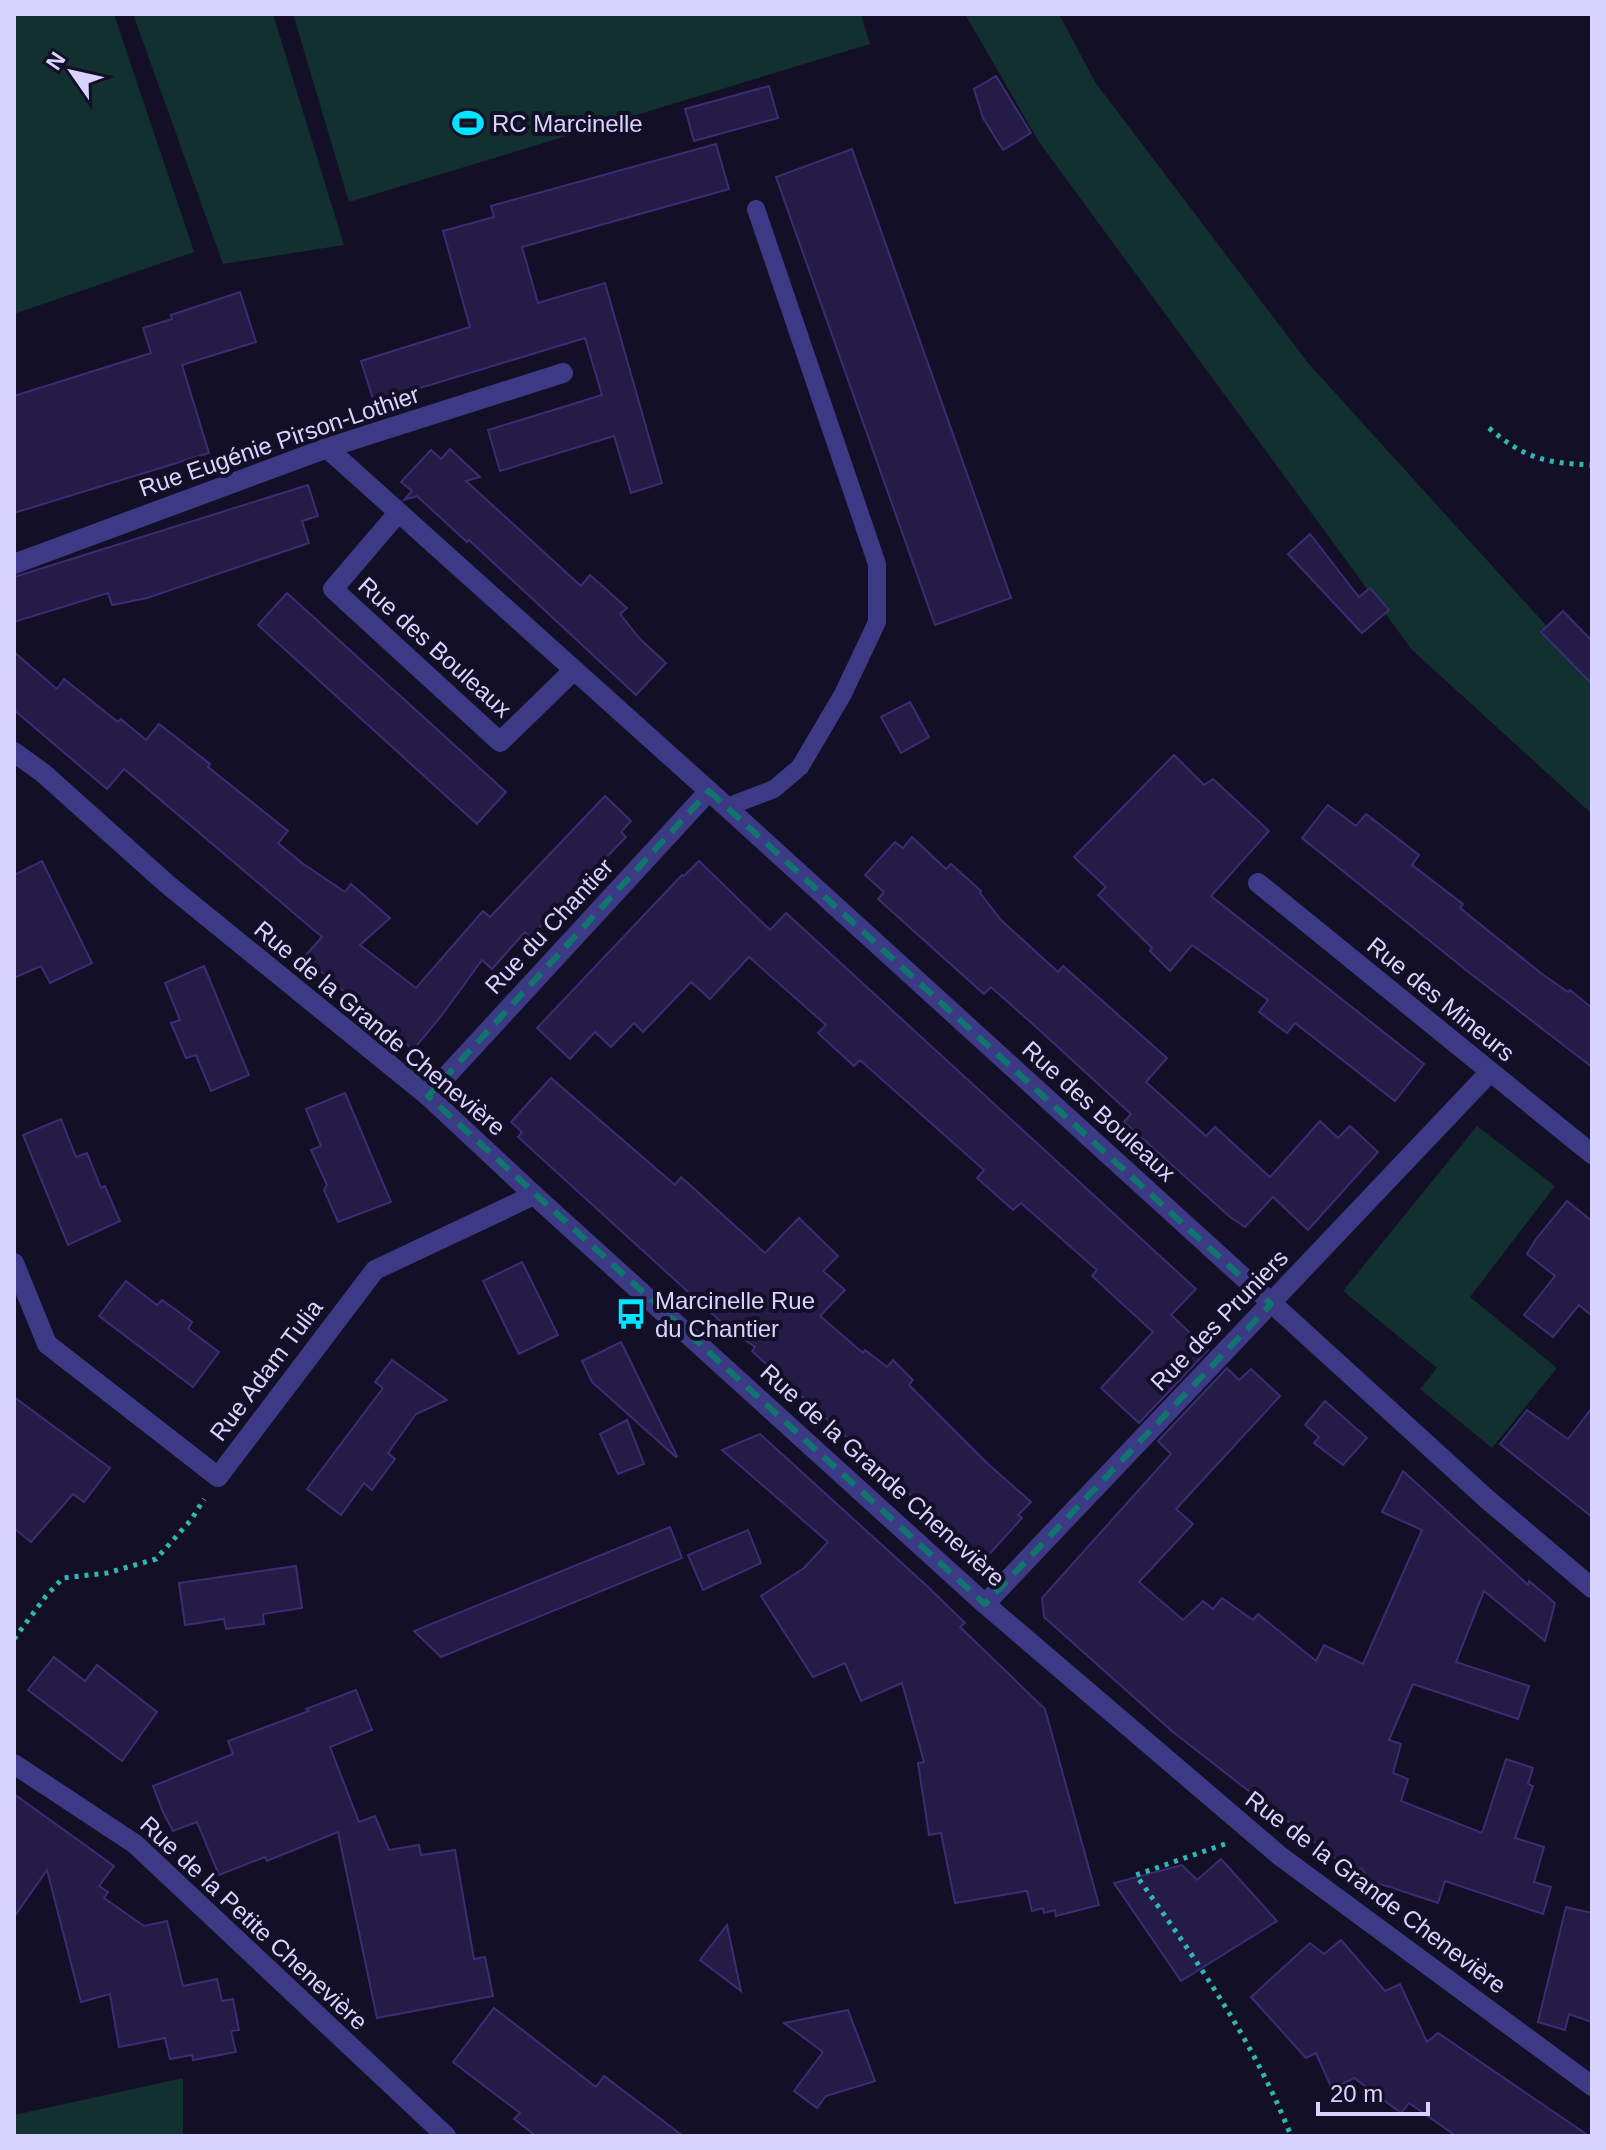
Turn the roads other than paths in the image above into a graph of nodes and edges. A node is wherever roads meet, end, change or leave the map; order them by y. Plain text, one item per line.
1 (756, 209) dead end
2 (563, 373) dead end
3 (327, 448) junction
4 (398, 513) junction
5 (14, 564) edge
6 (574, 670) junction
7 (14, 752) edge
8 (709, 791) junction
9 (727, 807) junction
10 (1258, 883) dead end
11 (1490, 1072) junction
12 (428, 1096) junction
13 (1592, 1154) edge
14 (534, 1195) junction
15 (14, 1263) edge
16 (1271, 1304) junction
17 (1592, 1588) edge
18 (985, 1604) junction
19 (14, 1764) edge
20 (1592, 2086) edge
21 (446, 2136) edge

1 - 9 lane
2 - 3 street, Rue Eugénie Pirson-Lothier
3 - 4 street, Rue des Bouleaux
3 - 5 street, Rue Eugénie Pirson-Lothier
4 - 6 street, Rue des Bouleaux
4 - 6 street, Rue des Bouleaux
6 - 8 street, Rue des Bouleaux
7 - 12 street, Rue de la Grande Chenevière
8 - 9 street, Rue des Bouleaux
8 - 12 street, Rue du Chantier
9 - 16 street, Rue des Bouleaux
10 - 11 street, Rue des Mineurs
11 - 13 street, Rue des Mineurs
11 - 16 street, Rue des Pruniers
12 - 14 street, Rue de la Grande Chenevière
14 - 15 street, Rue Adam Tulia
14 - 18 street, Rue de la Grande Chenevière
16 - 17 street, Rue des Bouleaux
16 - 18 street, Rue des Pruniers
18 - 20 street, Rue de la Grande Chenevière
19 - 21 street, Rue de la Petite Chenevière

